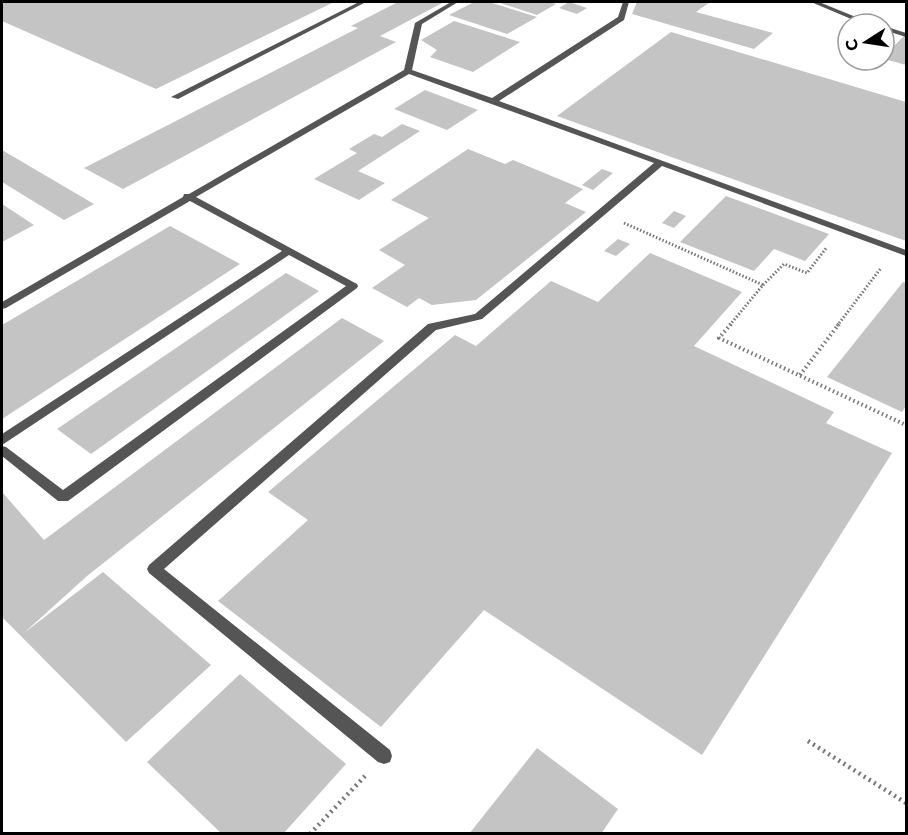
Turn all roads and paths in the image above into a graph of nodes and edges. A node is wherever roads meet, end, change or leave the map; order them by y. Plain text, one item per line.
1 (363, 2) edge
2 (455, 2) edge
3 (626, 2) edge
4 (814, 2) edge
5 (839, 12) edge
6 (408, 71) junction
7 (175, 97) dead end
8 (493, 101) junction
9 (660, 163) junction
10 (187, 196) junction
11 (601, 213) junction
12 (841, 229) junction
13 (896, 249) junction
14 (289, 251) junction
15 (906, 253) edge
16 (763, 285) junction
17 (2, 306) edge
18 (800, 375) junction
19 (906, 424) edge
20 (2, 440) edge
21 (2, 450) edge
22 (808, 741) dead end
23 (384, 756) joint
24 (906, 803) edge
25 (310, 834) edge

1 - 7 lane
2 - 6 lane
3 - 8 lane
4 - 5 lane
6 - 8 lane
6 - 10 lane
8 - 9 lane
9 - 11 lane
9 - 12 lane
10 - 14 lane
10 - 17 lane
11 - 16 path
11 - 23 lane
12 - 13 lane
12 - 16 path
13 - 15 lane
13 - 18 path
14 - 20 lane
14 - 21 lane
16 - 18 path
18 - 19 path
22 - 24 path
23 - 25 path

